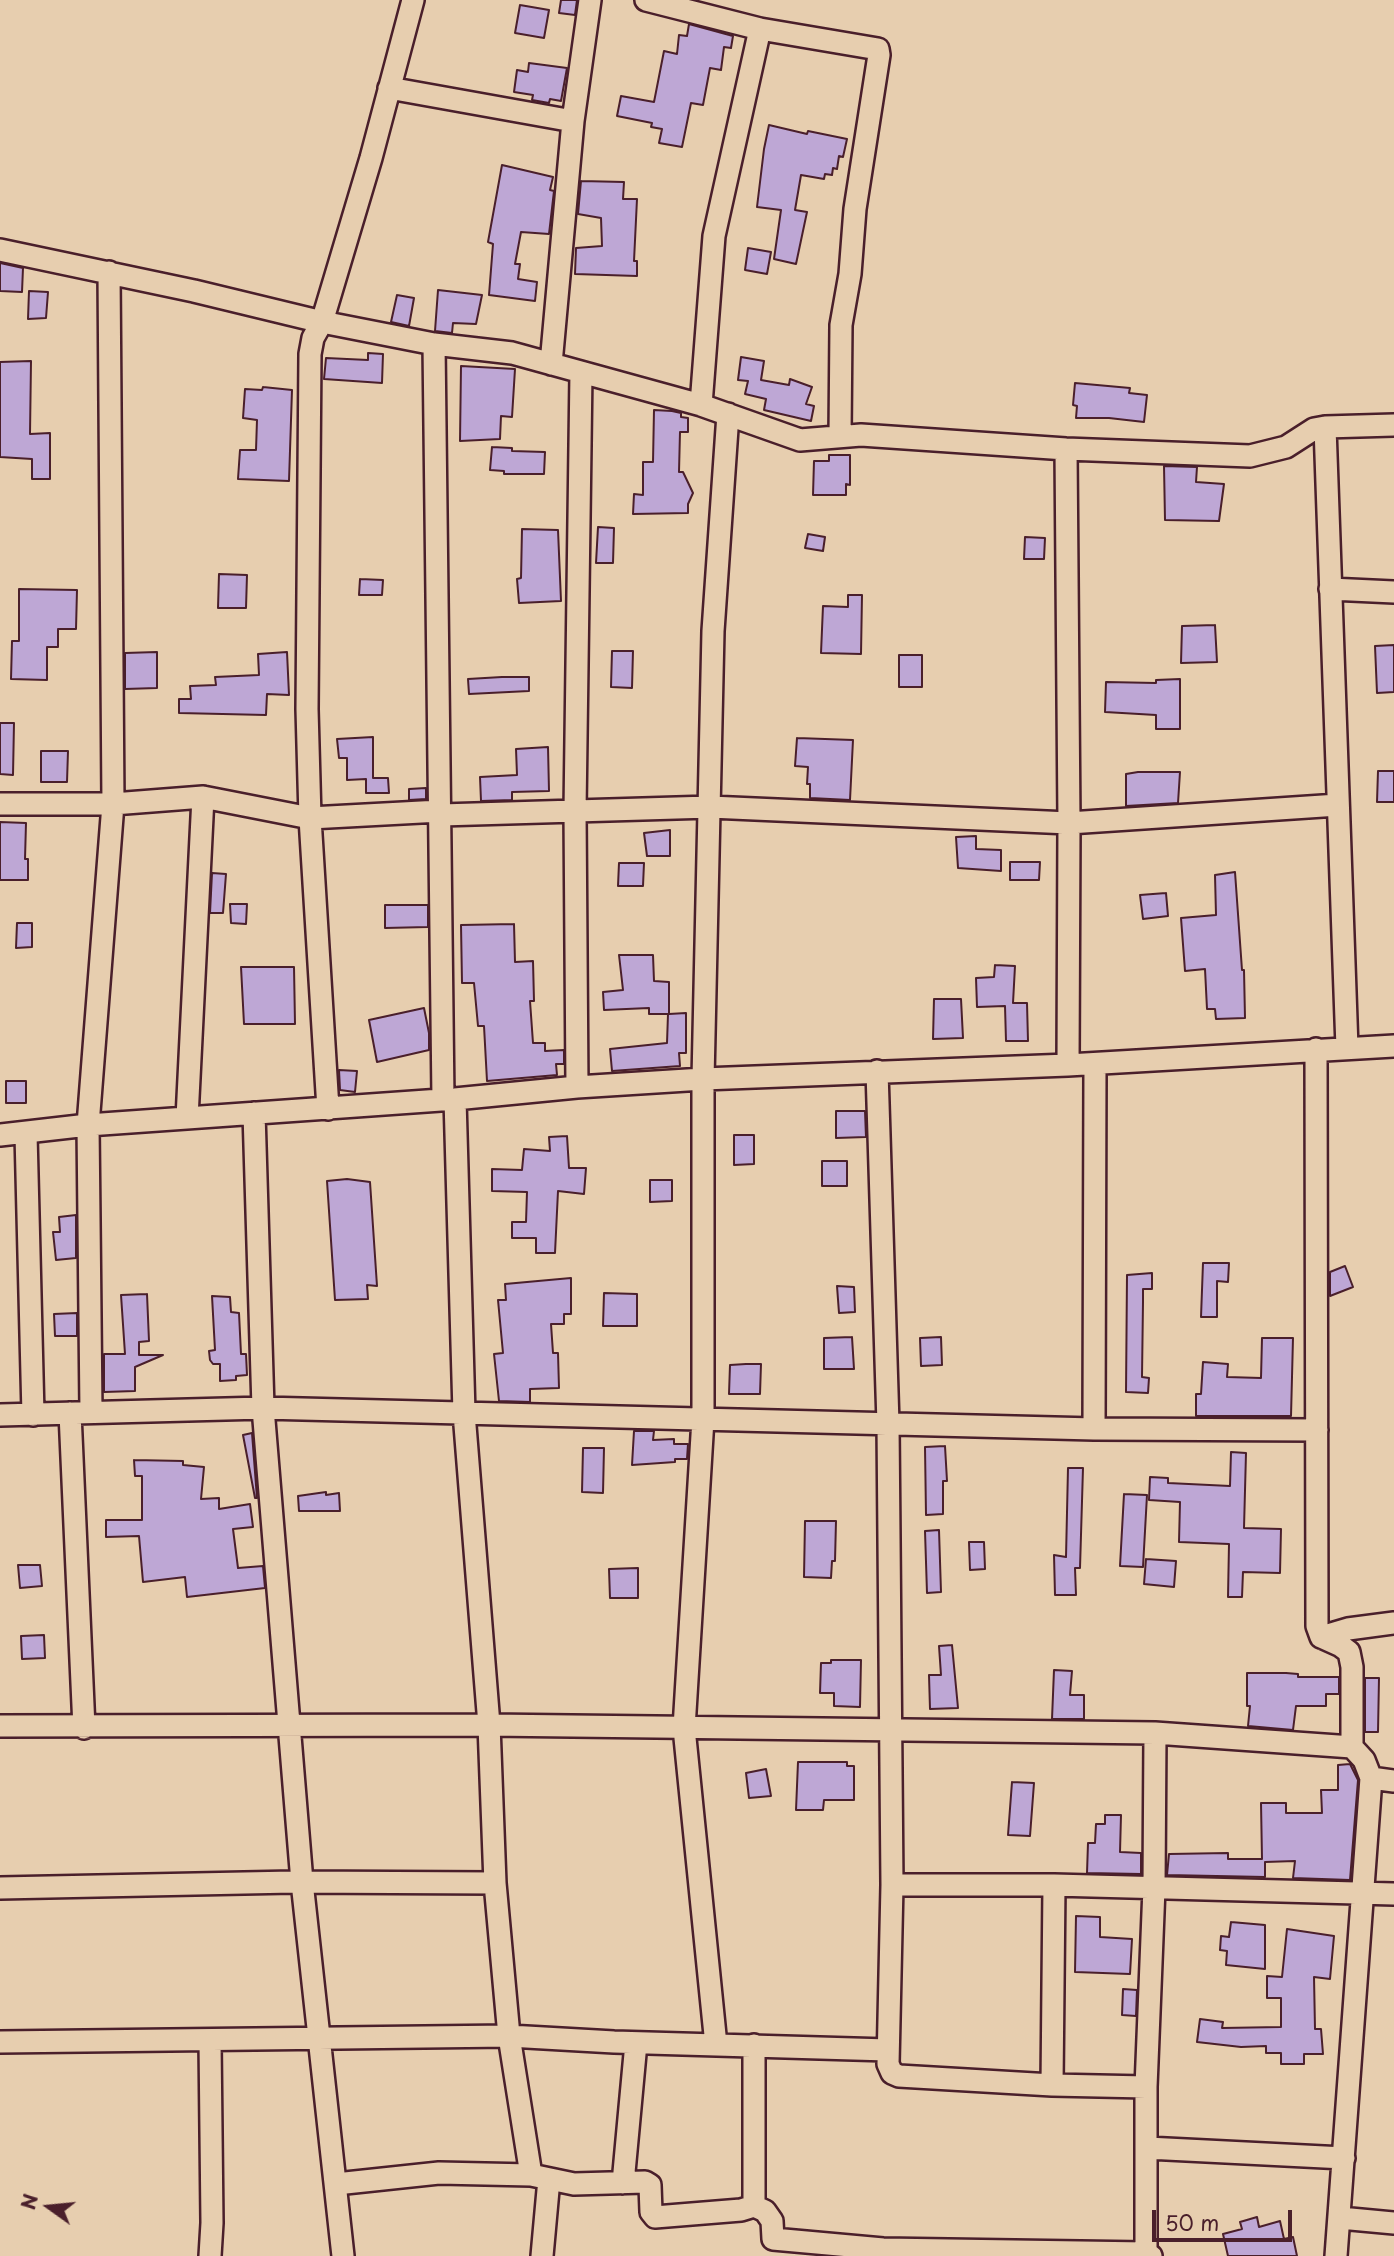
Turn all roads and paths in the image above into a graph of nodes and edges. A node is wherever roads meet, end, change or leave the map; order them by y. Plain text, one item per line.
1 (413, 0) edge
2 (590, 0) edge
3 (646, 0) edge
4 (760, 29) junction
5 (389, 88) junction
6 (573, 121) junction
7 (0, 250) edge
8 (109, 272) junction
9 (321, 322) junction
10 (434, 344) junction
11 (551, 364) junction
12 (581, 372) junction
13 (701, 405) junction
14 (728, 414) junction
15 (1394, 425) edge
16 (1325, 427) junction
17 (840, 436) junction
18 (1066, 449) junction
19 (1330, 589) junction
20 (1394, 592) edge
21 (203, 797) junction
22 (0, 803) edge
23 (113, 804) junction
24 (1338, 805) junction
25 (710, 807) junction
26 (575, 811) junction
27 (441, 813) junction
28 (310, 818) junction
29 (1069, 823) junction
30 (1394, 1046) edge
31 (1347, 1048) junction
32 (1316, 1049) junction
33 (1095, 1064) junction
34 (1068, 1065) junction
35 (877, 1072) junction
36 (703, 1079) junction
37 (577, 1087) junction
38 (449, 1099) junction
39 (328, 1109) junction
40 (254, 1113) junction
41 (187, 1118) junction
42 (88, 1125) junction
43 (26, 1134) junction
44 (0, 1135) edge
45 (263, 1408) junction
46 (80, 1413) junction
47 (464, 1413) junction
48 (0, 1415) edge
49 (33, 1415) junction
50 (703, 1419) junction
51 (888, 1423) junction
52 (1094, 1429) junction
53 (1317, 1430) junction
54 (1394, 1623) edge
55 (1321, 1637) junction
56 (289, 1725) junction
57 (489, 1725) junction
58 (0, 1726) edge
59 (84, 1728) junction
60 (684, 1728) junction
61 (891, 1729) junction
62 (1155, 1733) junction
63 (1352, 1747) junction
64 (1371, 1778) junction
65 (1394, 1781) edge
66 (302, 1882) junction
67 (495, 1883) junction
68 (892, 1885) junction
69 (1054, 1885) junction
70 (0, 1888) edge
71 (1154, 1888) junction
72 (1362, 1891) junction
73 (1394, 1894) edge
74 (509, 2036) junction
75 (317, 2038) junction
76 (210, 2041) junction
77 (0, 2042) edge
78 (636, 2042) junction
79 (716, 2045) junction
80 (754, 2045) junction
81 (888, 2050) junction
82 (1052, 2085) junction
83 (1146, 2087) junction
84 (1147, 2148) junction
85 (1344, 2158) junction
86 (540, 2177) junction
87 (623, 2183) junction
88 (336, 2184) junction
89 (754, 2206) junction
90 (1340, 2218) junction
91 (1394, 2223) edge
92 (773, 2248) edge
93 (883, 2252) edge
94 (996, 2253) edge
95 (1148, 2254) edge
96 (209, 2256) edge
97 (343, 2256) edge
98 (542, 2256) edge
99 (1336, 2256) edge

1 - 5 street
2 - 6 street
3 - 4 street
4 - 13 street
4 - 17 street
5 - 6 street
5 - 9 street
6 - 11 street
7 - 8 street
8 - 9 street
8 - 23 street
9 - 10 street
9 - 28 street
10 - 11 street
10 - 27 street
11 - 12 street
12 - 13 street
12 - 26 street
13 - 14 street
14 - 17 street
14 - 25 street
15 - 16 street
16 - 18 street
16 - 19 street
17 - 18 street
18 - 29 street
19 - 20 street
19 - 24 street
21 - 23 street
21 - 28 street
21 - 41 street
22 - 23 street
23 - 42 street
24 - 29 street
24 - 31 street
25 - 26 street
25 - 29 street
25 - 36 street
26 - 27 street
26 - 37 street
27 - 28 street
27 - 38 street
28 - 39 street
29 - 34 street
30 - 31 street
31 - 32 street
32 - 33 street
32 - 53 street
33 - 34 street
33 - 52 street
34 - 35 street
35 - 36 street
35 - 51 street
36 - 37 street
36 - 50 street
37 - 38 street
38 - 39 street
38 - 47 street
39 - 40 street
40 - 41 street
40 - 45 street
41 - 42 street
42 - 43 street
42 - 46 street
43 - 44 street
43 - 49 street
45 - 46 street
45 - 47 street
45 - 56 street
46 - 49 street
46 - 59 street
47 - 50 street
47 - 57 street
48 - 49 street
50 - 51 street
50 - 60 street
51 - 52 street
51 - 61 street
52 - 53 street
53 - 55 street
54 - 55 street
55 - 63 street
56 - 57 street
56 - 59 street
56 - 66 street
57 - 60 street
57 - 67 street
58 - 59 street
60 - 61 street
60 - 79 street
61 - 62 street
61 - 68 street
62 - 63 street
62 - 71 street
63 - 64 street
64 - 65 street
64 - 72 street
66 - 67 street
66 - 70 street
66 - 75 street
67 - 74 street
68 - 69 street
68 - 81 street
69 - 71 street
69 - 82 street
71 - 72 street
71 - 83 street
72 - 73 street
72 - 85 street
74 - 75 street
74 - 78 street
74 - 86 street
75 - 76 street
75 - 88 street
76 - 77 street
76 - 96 street
78 - 79 street
78 - 87 street
79 - 80 street
80 - 81 street
80 - 89 street
81 - 82 street
82 - 83 street
83 - 84 street
84 - 85 street
84 - 95 street
85 - 90 street
86 - 87 street
86 - 88 street
86 - 98 street
87 - 89 street
88 - 97 street
89 - 92 street
90 - 91 street
90 - 99 street
92 - 93 street
93 - 94 street
94 - 95 street

